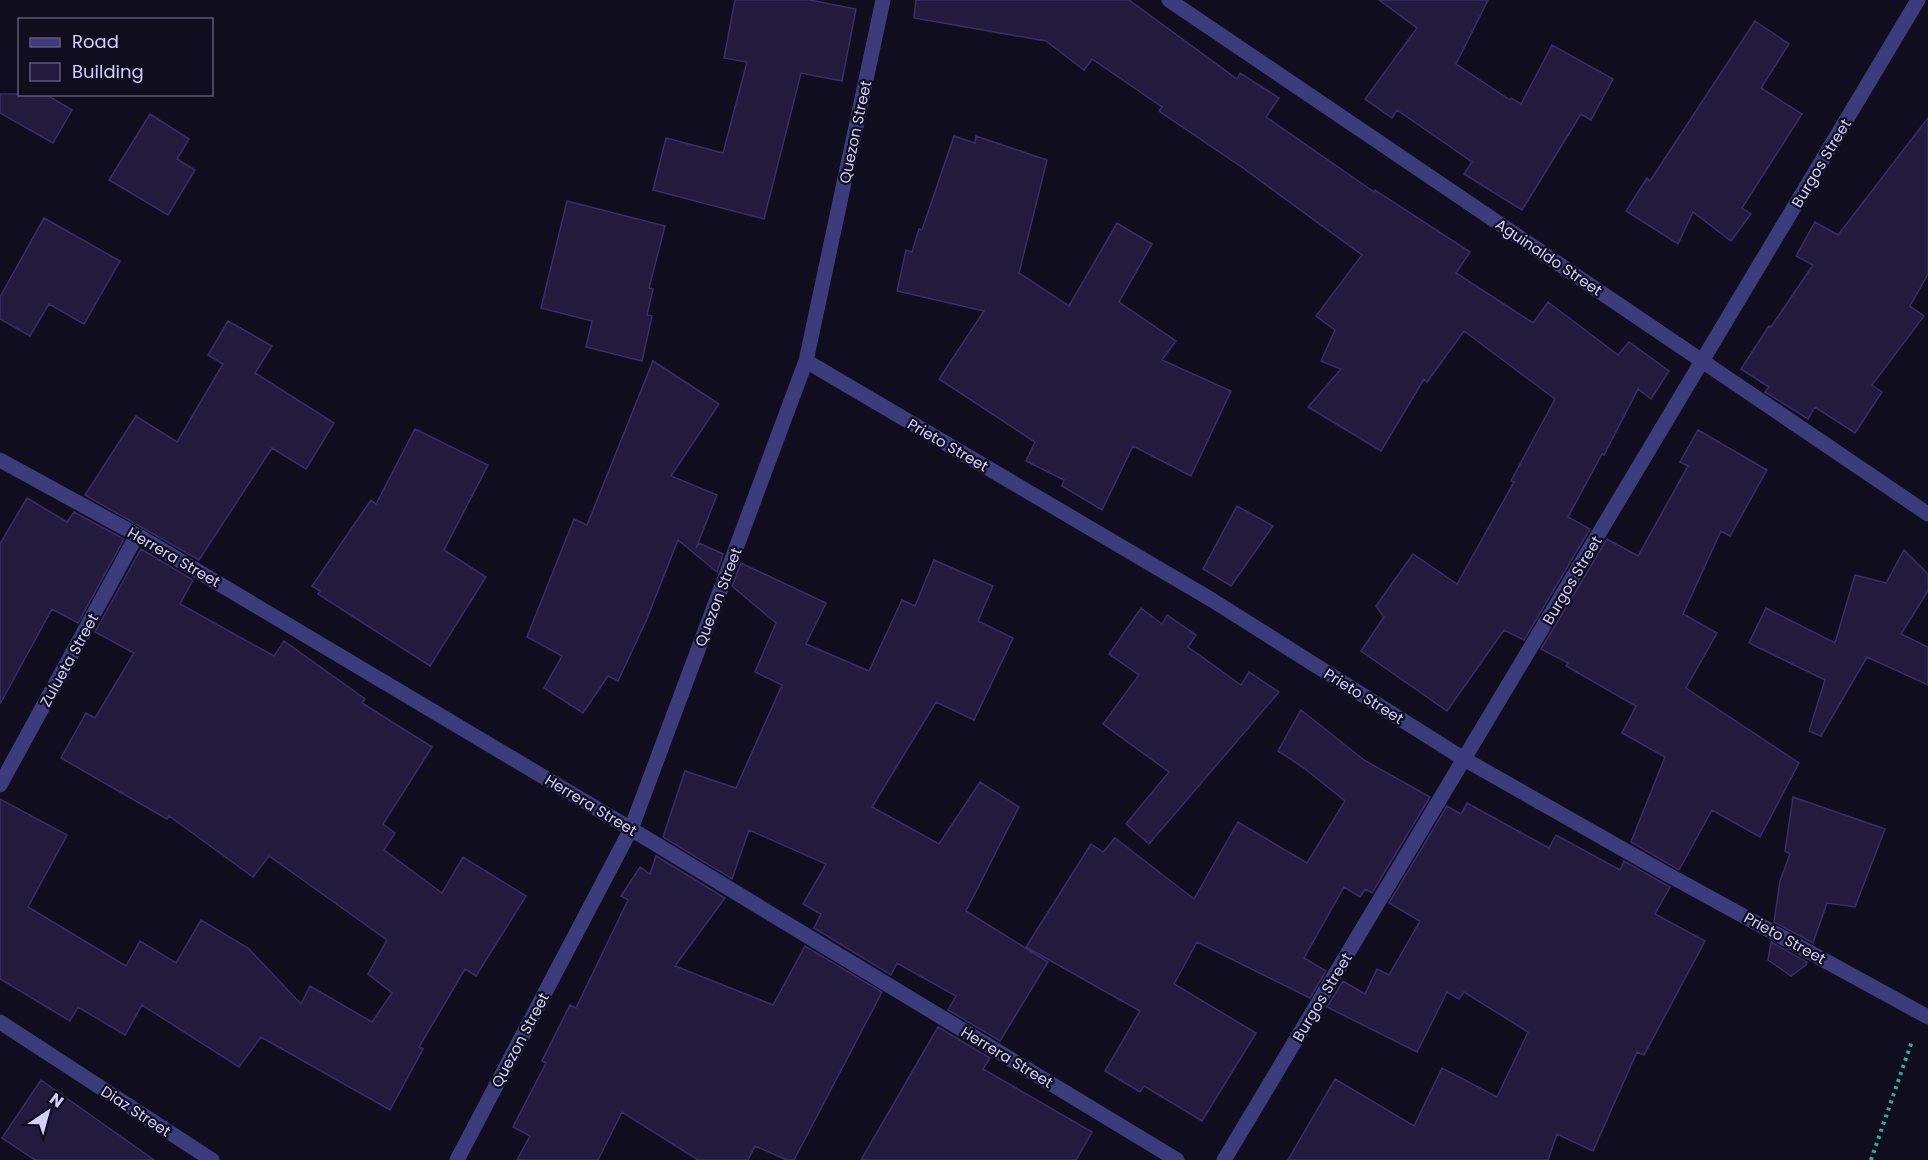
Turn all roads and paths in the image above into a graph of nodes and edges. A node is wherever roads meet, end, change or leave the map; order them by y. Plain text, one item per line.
1 (883, 0) edge
2 (1170, 0) edge
3 (1918, 0) edge
4 (806, 362) junction
5 (1702, 362) junction
6 (0, 460) edge
7 (1928, 514) edge
8 (137, 535) junction
9 (1464, 759) junction
10 (0, 784) edge
11 (631, 829) junction
12 (1925, 1015) edge
13 (0, 1022) edge
14 (212, 1160) edge
15 (457, 1160) edge
16 (1177, 1160) edge
17 (1224, 1160) edge
18 (1871, 1160) edge

1 - 4 street, Quezon Street
2 - 5 street, Aguinaldo Street
3 - 5 street, Burgos Street
4 - 9 street, Prieto Street
4 - 11 street, Quezon Street
5 - 7 street, Aguinaldo Street
5 - 9 street, Burgos Street
6 - 8 street, Herrera Street
8 - 10 street, Zulueta Street
8 - 11 street, Herrera Street
9 - 12 street, Prieto Street
9 - 17 street, Burgos Street
11 - 15 street, Quezon Street
11 - 16 street, Herrera Street
12 - 18 path
13 - 14 street, Diaz Street

